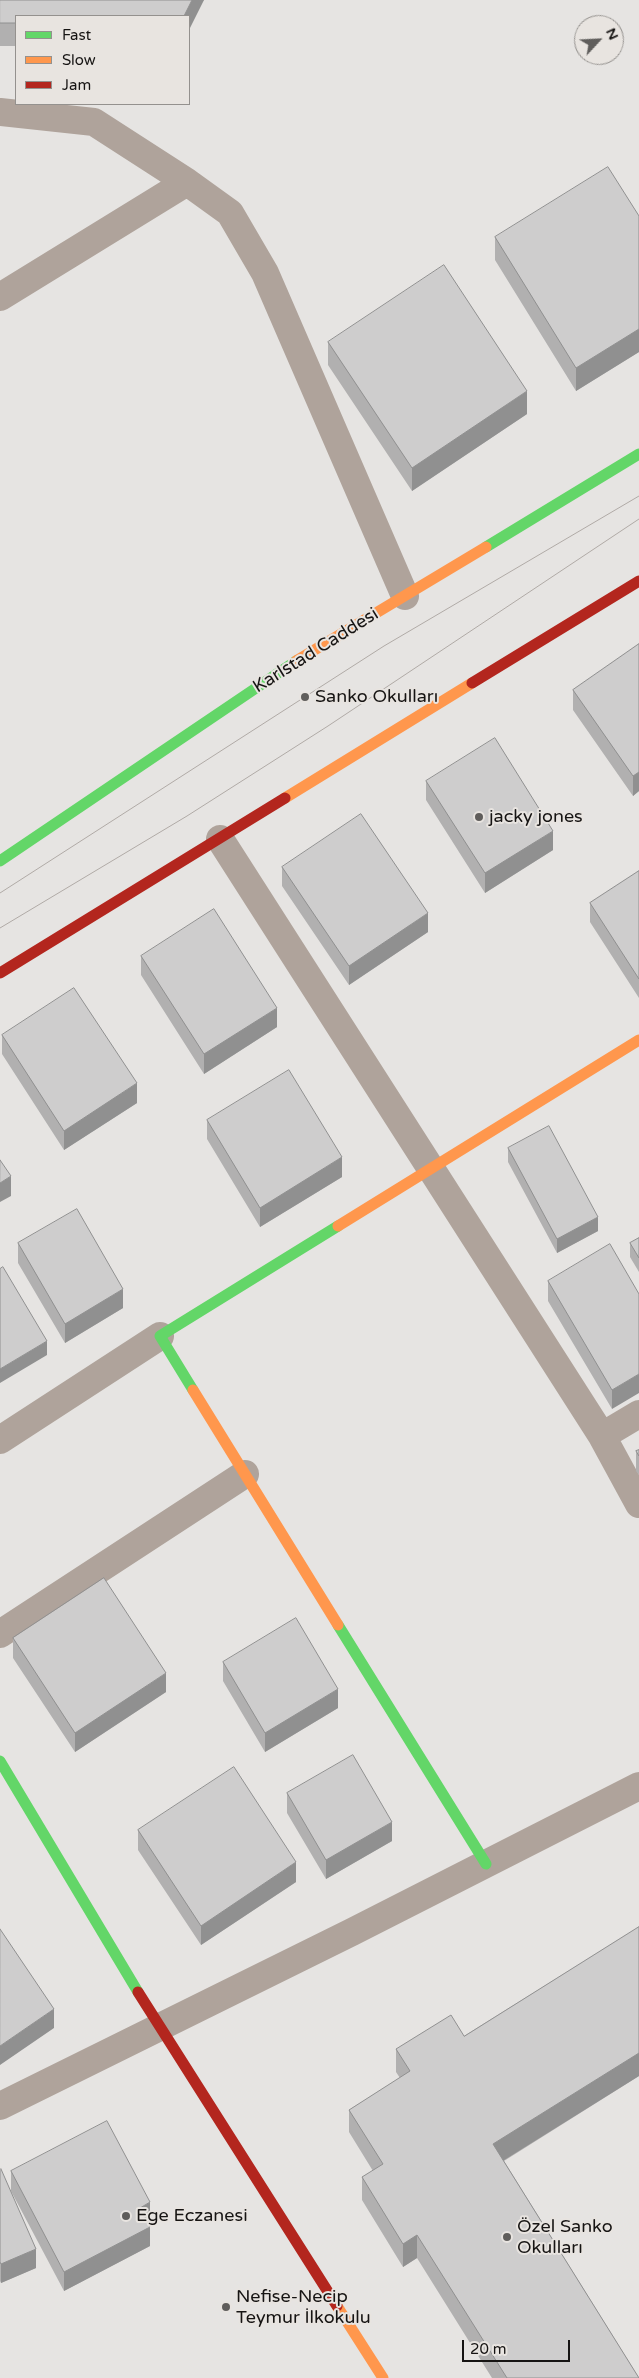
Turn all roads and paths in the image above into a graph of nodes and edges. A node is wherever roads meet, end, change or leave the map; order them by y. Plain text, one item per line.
1 (0, 112) edge
2 (187, 182) junction
3 (0, 297) edge
4 (639, 454) edge
5 (639, 581) edge
6 (405, 596) junction
7 (220, 839) junction
8 (0, 861) edge
9 (0, 973) edge
10 (639, 1040) edge
11 (430, 1169) junction
12 (160, 1336) junction
13 (639, 1414) edge
14 (602, 1436) junction
15 (0, 1440) edge
16 (245, 1474) junction
17 (639, 1504) edge
18 (0, 1634) edge
19 (0, 1761) edge
20 (639, 1786) edge
21 (486, 1864) junction
22 (160, 2027) junction
23 (0, 2106) edge
24 (384, 2378) edge

1 - 2 street
2 - 3 street
2 - 6 street
4 - 6 street, Karlstad Caddesi
5 - 7 street
6 - 8 street, Karlstad Caddesi
7 - 9 street
7 - 11 street
10 - 11 street
11 - 12 street
11 - 14 street
12 - 15 street
12 - 16 street
13 - 14 street
14 - 17 street
16 - 18 street
16 - 21 street
19 - 22 street
20 - 21 street
21 - 22 street
22 - 23 street
22 - 24 street

